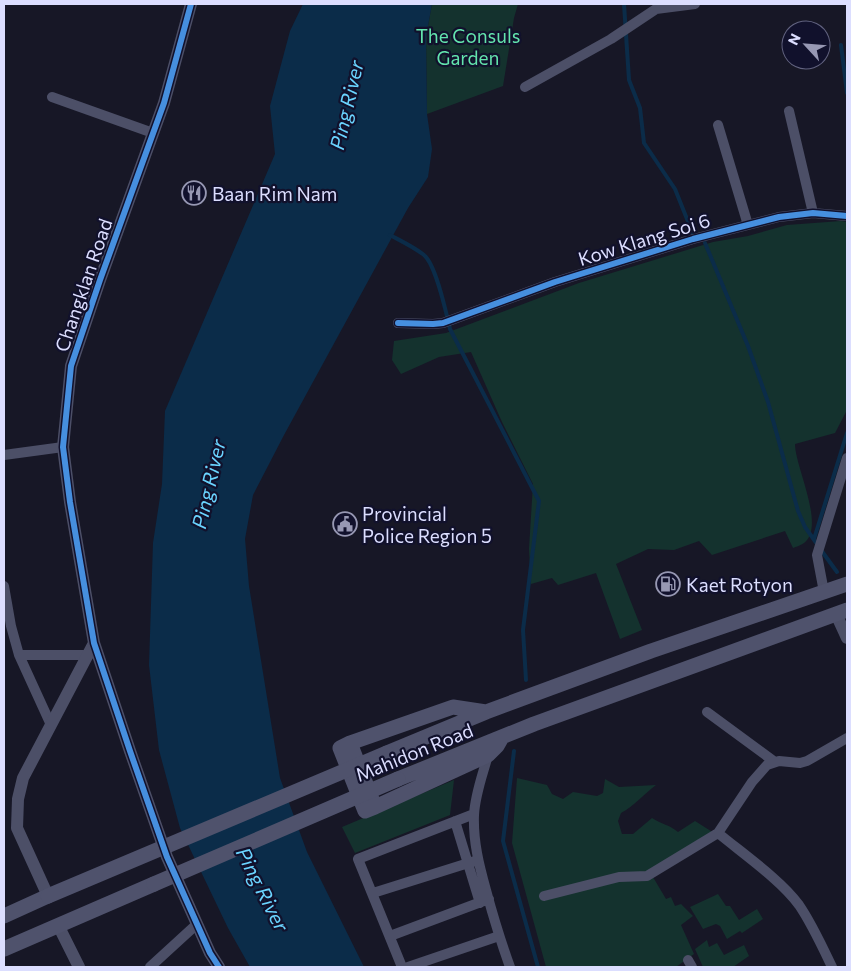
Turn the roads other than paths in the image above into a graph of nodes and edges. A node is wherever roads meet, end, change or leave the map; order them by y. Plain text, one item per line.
1 (190, 4) edge
2 (695, 4) edge
3 (524, 87) dead end
4 (52, 97) dead end
5 (789, 111) dead end
6 (718, 125) dead end
7 (153, 133) junction
8 (813, 213) junction
9 (847, 216) edge
10 (748, 225) junction
11 (398, 323) dead end
12 (63, 447) junction
13 (4, 455) edge
14 (847, 458) edge
15 (847, 584) edge
16 (4, 586) edge
17 (824, 592) junction
18 (842, 612) edge
19 (7, 626) edge
20 (847, 638) edge
21 (91, 649) junction
22 (19, 655) junction
23 (486, 712) junction
24 (707, 712) dead end
25 (51, 724) junction
26 (502, 738) junction
27 (847, 738) edge
28 (488, 755) junction
29 (775, 762) junction
30 (474, 814) junction
31 (455, 821) junction
32 (718, 833) junction
33 (478, 860) junction
34 (468, 863) junction
35 (373, 893) junction
36 (48, 896) junction
37 (544, 896) dead end
38 (484, 901) junction
39 (4, 916) edge
40 (58, 924) junction
41 (197, 924) junction
42 (390, 936) junction
43 (498, 936) junction
44 (4, 949) edge
45 (79, 967) edge
46 (150, 967) edge
47 (220, 967) edge
48 (402, 967) edge
49 (408, 967) edge
50 (510, 967) edge
51 (832, 967) edge

1 - 7 street, Changklan Road
2 - 3 street
4 - 7 street
5 - 8 street
6 - 10 street
7 - 12 street, Changklan Road
8 - 9 street, Kow Klang Soi 6
8 - 10 street, Kow Klang Soi 6
10 - 11 street, Kow Klang Soi 6
12 - 13 street
12 - 21 street, Changklan Road
14 - 17 street
15 - 17 main road, Mahidon Road
16 - 19 street
17 - 23 main road, Mahidon Road
18 - 20 street
18 - 26 main road, Mahidon Road
19 - 22 street
21 - 22 street
21 - 25 street
21 - 41 street, Changklan Road
22 - 25 street
23 - 28 main road
23 - 36 main road, Mahidon Road, bridge
24 - 29 street
25 - 36 street
26 - 28 main road
26 - 40 main road, Mahidon Road, bridge
27 - 29 street
28 - 30 street
29 - 32 street
30 - 31 street
30 - 33 street
31 - 34 street
31 - 35 street
32 - 37 street
32 - 51 street
33 - 34 street
33 - 38 street
34 - 35 street
34 - 38 street
35 - 42 street
36 - 39 main road, Mahidon Road
38 - 42 street
38 - 43 street
40 - 44 main road, Mahidon Road
40 - 45 street
41 - 46 street
41 - 47 street, Changklan Road
42 - 48 street
43 - 49 street
43 - 50 street

